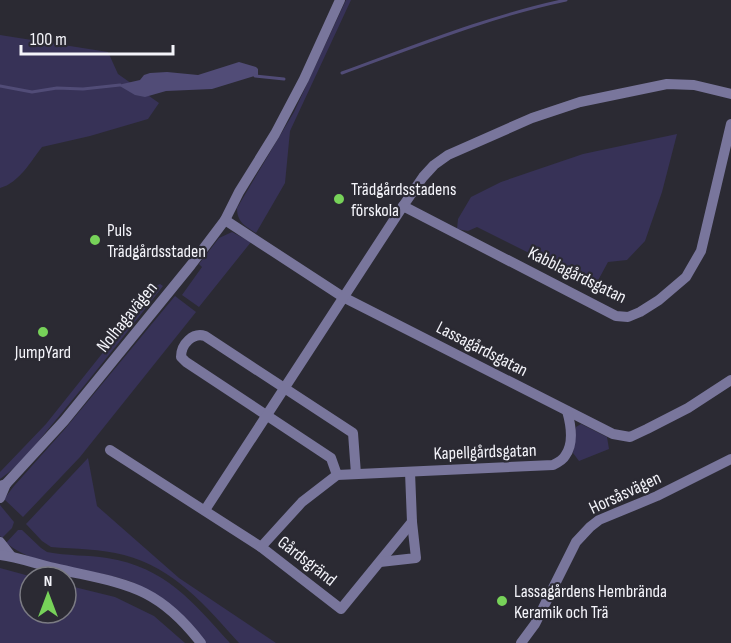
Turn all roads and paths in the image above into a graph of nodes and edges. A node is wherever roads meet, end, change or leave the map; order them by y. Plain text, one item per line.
1 (340, 0) edge
2 (731, 94) edge
3 (731, 124) edge
4 (403, 206) junction
5 (225, 220) junction
6 (344, 297) junction
7 (731, 380) edge
8 (284, 388) junction
9 (567, 411) junction
10 (266, 415) junction
11 (110, 450) dead end
12 (731, 459) edge
13 (410, 472) junction
14 (356, 474) junction
15 (337, 475) junction
16 (3, 485) edge
17 (0, 498) edge
18 (205, 510) junction
19 (412, 522) junction
20 (0, 542) edge
21 (261, 547) junction
22 (6, 556) edge
23 (380, 562) junction
24 (201, 643) edge
25 (521, 643) edge

1 - 5 street, Nolhagavägen
2 - 4 street
3 - 4 street, Kabblagårdsgatan
4 - 6 street
5 - 6 street, Lassagårdsgatan
5 - 16 street, Nolhagavägen
6 - 8 street
6 - 9 street, Lassagårdsgatan
7 - 9 street, Lassagårdsgatan
8 - 10 street
8 - 10 street
8 - 14 street
9 - 13 street, Kapellgårdsgatan
10 - 15 street
10 - 18 street
11 - 18 street
12 - 25 street, Horsåsvägen
13 - 14 street, Kapellgårdsgatan
13 - 19 street
14 - 15 street, Kapellgårdsgatan
15 - 21 street
16 - 17 street, Nolhagavägen
18 - 21 street
19 - 23 street, Gårdsgränd
19 - 23 street
20 - 22 street
21 - 23 street, Gårdsgränd
22 - 24 street

